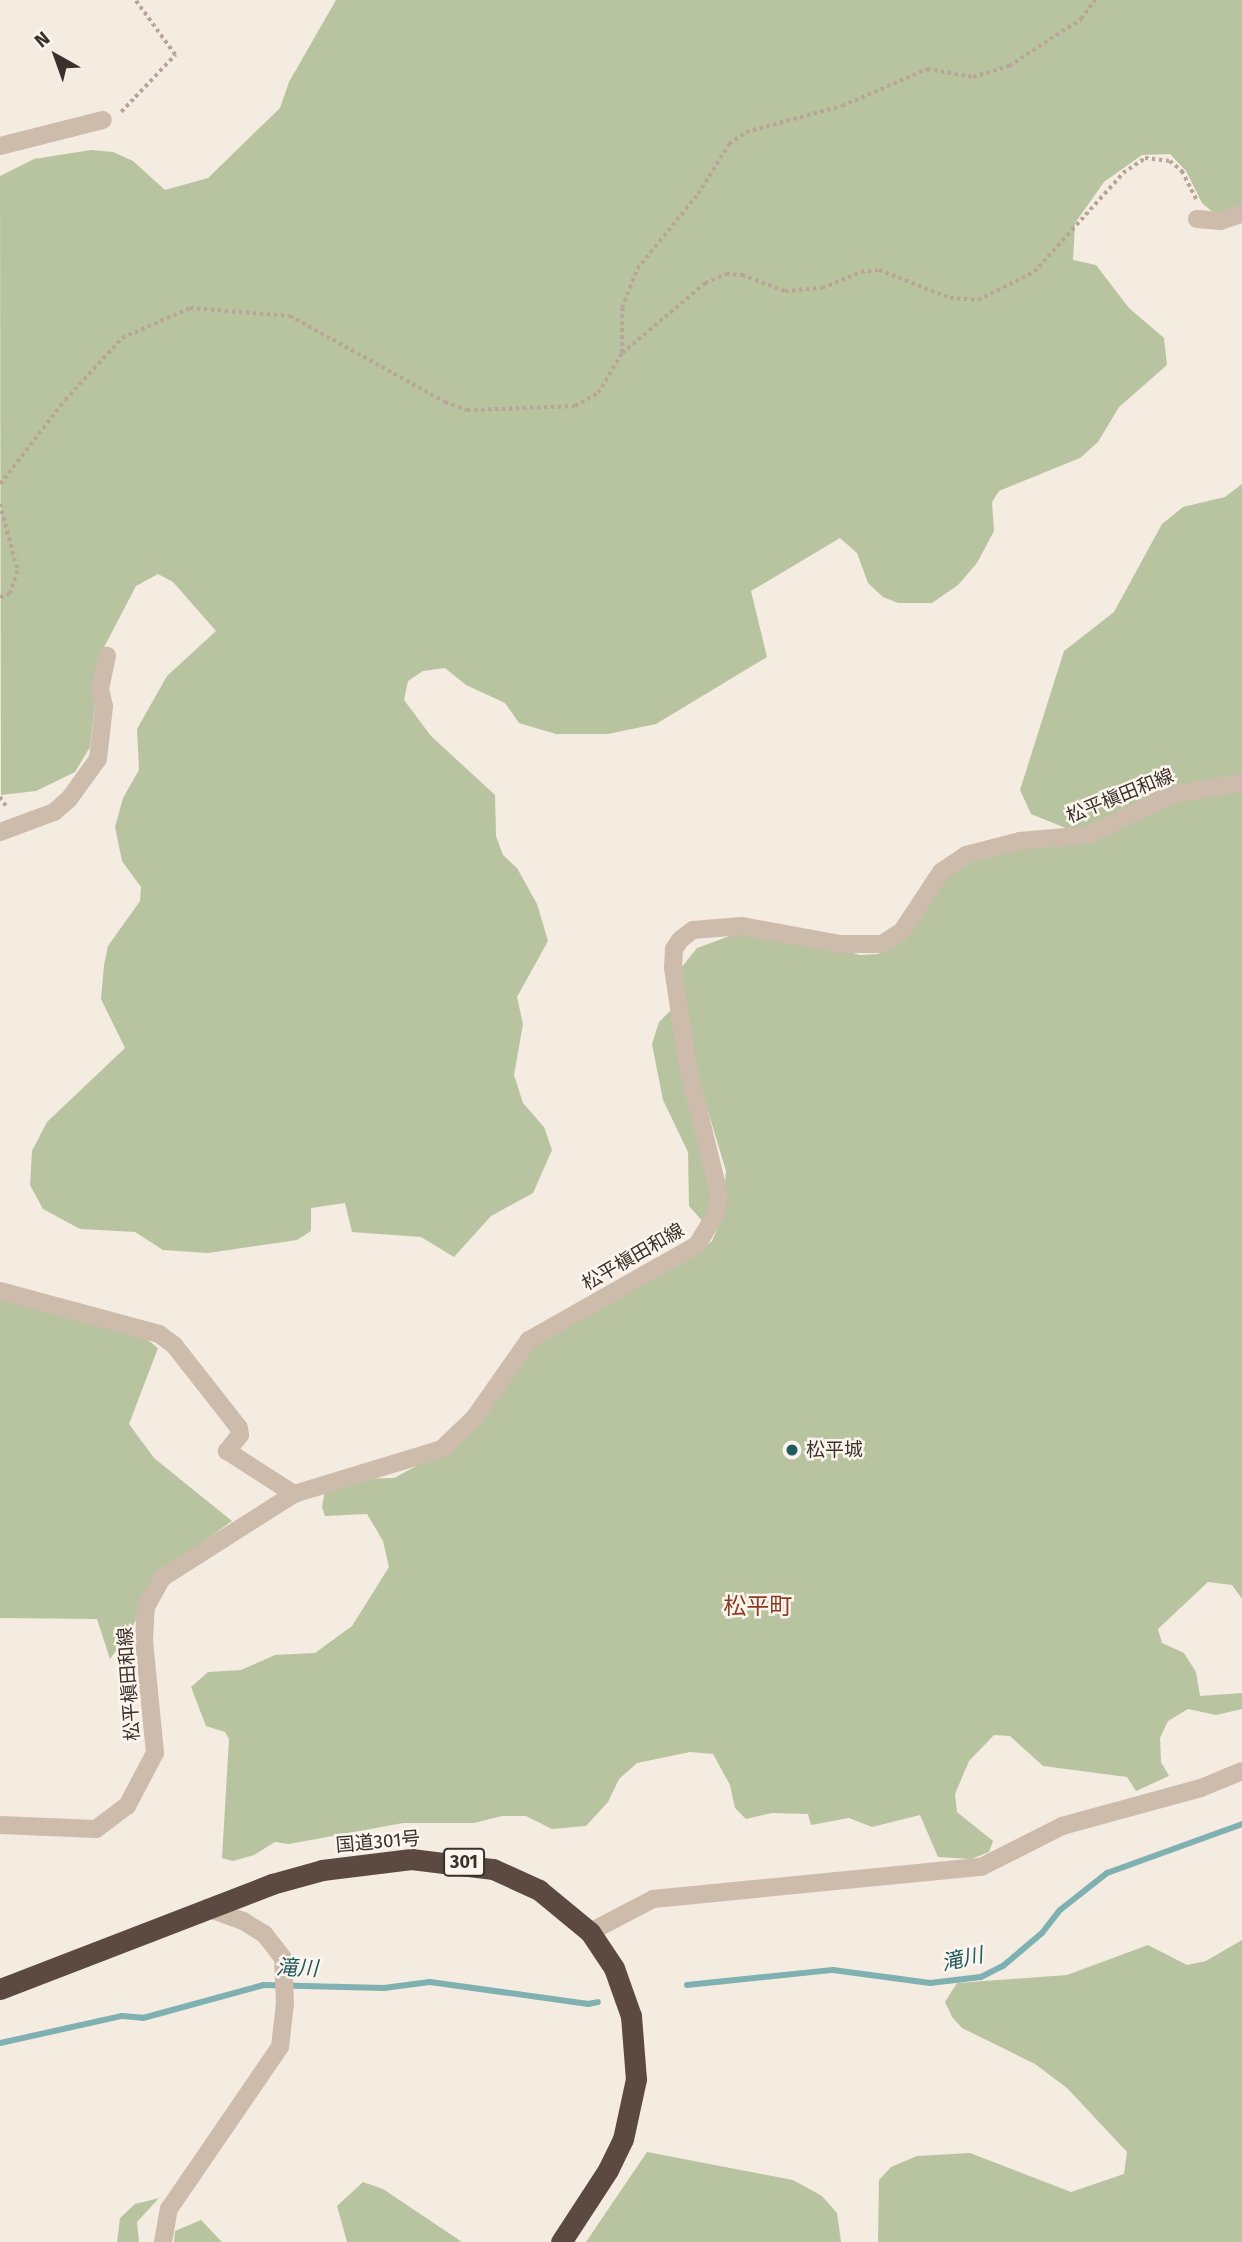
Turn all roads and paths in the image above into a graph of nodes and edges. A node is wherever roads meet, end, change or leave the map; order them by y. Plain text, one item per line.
1 (135, 0) edge
2 (1095, 0) edge
3 (110, 118) joint
4 (0, 146) edge
5 (1242, 214) edge
6 (1206, 220) joint
7 (622, 353) junction
8 (0, 484) edge
9 (0, 504) edge
10 (0, 598) edge
11 (107, 656) dead end
12 (1242, 783) edge
13 (0, 832) edge
14 (0, 1291) edge
15 (294, 1494) junction
16 (1242, 1771) edge
17 (0, 1825) edge
18 (207, 1908) junction
19 (590, 1932) junction
20 (0, 1989) edge
21 (163, 2242) edge
22 (561, 2242) edge

1 - 3 path
2 - 7 path
3 - 4 street
5 - 6 street
6 - 7 path
7 - 8 path
9 - 10 path
11 - 13 street
12 - 15 street, 松平槇田和線
14 - 15 street
15 - 17 street, 松平槇田和線
16 - 19 street
18 - 19 highway, 国道301号 / 301
18 - 20 highway, 国道301号 / 301
18 - 21 street
19 - 22 highway, 国道301号 / 301

